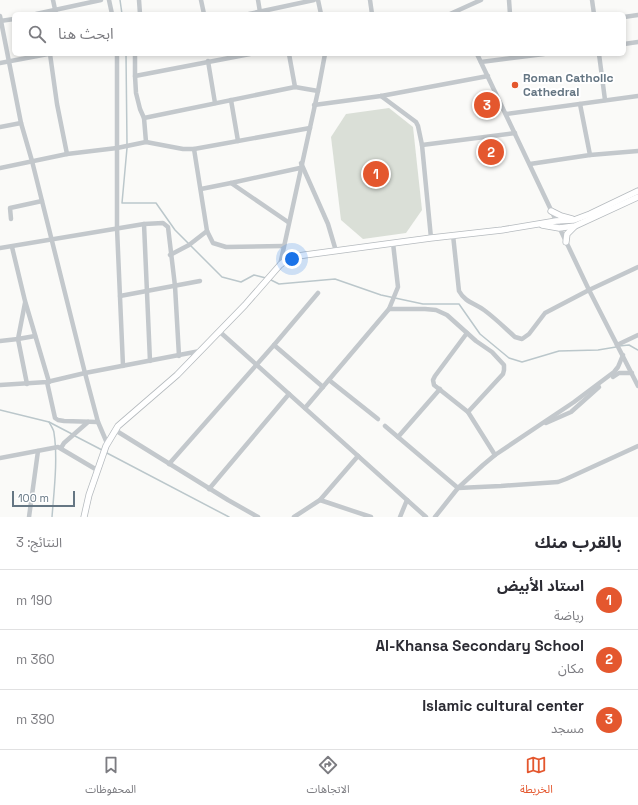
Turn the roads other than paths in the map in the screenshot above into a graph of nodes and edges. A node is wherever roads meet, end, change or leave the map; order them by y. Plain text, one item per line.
1 (53, 0) edge
2 (101, 0) edge
3 (109, 0) edge
4 (139, 0) edge
5 (201, 0) edge
6 (258, 0) edge
7 (314, 0) edge
8 (318, 0) edge
9 (370, 0) edge
10 (481, 0) edge
11 (509, 0) edge
12 (592, 0) edge
13 (55, 12) edge
14 (112, 12) edge
15 (140, 12) edge
16 (204, 12) edge
17 (260, 12) joint
18 (269, 12) edge
19 (321, 12) edge
20 (372, 12) edge
21 (458, 12) edge
22 (510, 12) edge
23 (594, 12) edge
24 (638, 15) edge
25 (626, 17) edge
26 (12, 19) edge
27 (0, 20) edge
28 (638, 42) edge
29 (626, 44) edge
30 (38, 56) edge
31 (49, 56) edge
32 (117, 56) edge
33 (135, 56) edge
34 (211, 56) edge
35 (239, 56) edge
36 (289, 56) edge
37 (324, 56) edge
38 (478, 56) edge
39 (516, 56) edge
40 (599, 56) edge
41 (10, 61) junction
42 (210, 61) junction
43 (481, 62) junction
44 (0, 63) edge
45 (135, 76) junction
46 (488, 76) junction
47 (295, 87) junction
48 (318, 91) junction
49 (381, 96) junction
50 (638, 96) edge
51 (231, 100) junction
52 (605, 100) junction
53 (215, 104) junction
54 (580, 104) junction
55 (314, 105) junction
56 (506, 114) junction
57 (144, 118) junction
58 (21, 123) junction
59 (0, 127) edge
60 (310, 128) junction
61 (515, 132) junction
62 (238, 141) junction
63 (146, 142) junction
64 (422, 145) junction
65 (119, 148) junction
66 (194, 149) junction
67 (638, 151) edge
68 (67, 154) junction
69 (590, 155) junction
70 (32, 161) junction
71 (530, 164) junction
72 (301, 165) junction
73 (0, 168) edge
74 (231, 184) junction
75 (201, 189) junction
76 (638, 191) edge
77 (638, 197) edge
78 (42, 202) junction
79 (551, 211) junction
80 (11, 219) dead end
81 (556, 221) junction
82 (288, 222) junction
83 (575, 223) junction
84 (144, 224) junction
85 (538, 225) junction
86 (118, 228) junction
87 (559, 228) junction
88 (207, 231) junction
89 (453, 235) junction
90 (431, 238) junction
91 (51, 240) junction
92 (566, 242) junction
93 (393, 243) junction
94 (283, 246) junction
95 (12, 247) junction
96 (0, 248) edge
97 (336, 251) junction
98 (170, 255) junction
99 (280, 264) junction
100 (638, 267) edge
101 (200, 281) dead end
102 (175, 286) junction
103 (589, 290) junction
104 (147, 292) junction
105 (318, 293) dead end
106 (120, 296) junction
107 (25, 302) junction
108 (388, 309) junction
109 (220, 332) junction
110 (467, 333) junction
111 (638, 335) edge
112 (35, 336) junction
113 (18, 339) junction
114 (0, 341) edge
115 (274, 345) junction
116 (617, 345) junction
117 (200, 351) junction
118 (623, 355) junction
119 (179, 356) junction
120 (150, 361) junction
121 (256, 364) junction
122 (123, 366) junction
123 (84, 373) junction
124 (632, 373) junction
125 (329, 380) junction
126 (48, 382) junction
127 (27, 384) junction
128 (0, 385) edge
129 (638, 386) edge
130 (323, 387) junction
131 (440, 390) junction
132 (289, 394) junction
133 (305, 408) junction
134 (468, 412) junction
135 (378, 420) dead end
136 (88, 422) junction
137 (98, 422) junction
138 (384, 426) dead end
139 (539, 426) junction
140 (115, 430) junction
141 (398, 437) junction
142 (106, 444) junction
143 (638, 446) edge
144 (60, 448) junction
145 (38, 451) junction
146 (495, 455) junction
147 (358, 456) junction
148 (0, 458) edge
149 (169, 464) junction
150 (97, 470) junction
151 (209, 488) junction
152 (458, 488) junction
153 (320, 500) junction
154 (407, 500) junction
155 (29, 517) edge
156 (84, 517) edge
157 (258, 517) edge
158 (294, 517) edge
159 (371, 517) edge
160 (400, 517) edge
161 (426, 517) edge
162 (435, 517) edge

1 - 13 street
2 - 13 street
3 - 14 street
4 - 15 street
5 - 16 street
6 - 17 street
7 - 18 street
8 - 19 street
9 - 20 street
10 - 21 street
11 - 22 street
12 - 23 street
17 - 18 street
24 - 25 street
26 - 27 street
27 - 41 street
28 - 29 street
30 - 41 street
31 - 68 street
32 - 65 street
33 - 45 street
34 - 42 street
35 - 42 street
36 - 47 street
37 - 48 street
38 - 43 street
39 - 43 street
40 - 52 street
41 - 44 street
41 - 58 street
42 - 45 street
42 - 53 street
43 - 46 street
45 - 57 street
46 - 49 street
46 - 56 street
47 - 48 street
47 - 51 street
48 - 55 street
49 - 55 street
49 - 64 street
50 - 52 street
51 - 53 street
51 - 62 street
52 - 54 street
53 - 57 street
54 - 56 street
54 - 69 street
55 - 60 street
56 - 61 street
57 - 63 street
58 - 59 street
58 - 70 street
60 - 62 street
60 - 72 street
61 - 64 street
61 - 71 street
62 - 66 street
63 - 65 street
63 - 66 street
64 - 90 street
65 - 68 street
65 - 86 street
66 - 75 street
67 - 69 street
68 - 70 street
69 - 71 street
70 - 73 street
70 - 78 street
71 - 79 street
72 - 74 street
72 - 82 street
72 - 97 street
74 - 75 street
74 - 82 street
75 - 88 street
76 - 83 main road
77 - 83 main road
78 - 80 street
78 - 91 street
79 - 81 street
79 - 83 main road
81 - 83 main road
81 - 85 main road
81 - 87 street
82 - 94 street
83 - 87 main road
83 - 92 main road
84 - 86 street
84 - 98 street
84 - 104 street
85 - 87 main road
85 - 89 main road
86 - 91 street
86 - 106 street
87 - 92 street
88 - 94 street
88 - 98 street
89 - 90 main road
89 - 103 street
90 - 93 main road
91 - 95 street
91 - 123 street
92 - 103 street
93 - 97 main road
93 - 108 street
94 - 99 street
95 - 96 street
95 - 107 street
97 - 99 main road
98 - 102 street
99 - 109 main road
100 - 103 street
101 - 102 street
102 - 104 street
102 - 119 street
103 - 116 street
104 - 106 street
104 - 120 street
105 - 115 street
106 - 122 street
107 - 112 street
107 - 113 street
108 - 110 street
108 - 125 street
109 - 117 main road
109 - 121 street
110 - 131 street
110 - 134 street
111 - 116 street
112 - 113 street
112 - 126 street
113 - 114 street
113 - 127 street
115 - 121 street
115 - 130 street
116 - 118 street
117 - 119 street
117 - 140 main road
118 - 124 street
118 - 139 street
119 - 120 street
120 - 122 street
121 - 132 street
121 - 149 street
122 - 123 street
123 - 126 street
123 - 137 street
124 - 129 street
124 - 139 street
125 - 130 street
125 - 135 street
126 - 127 street
126 - 136 street
127 - 128 street
130 - 133 street
131 - 134 street
131 - 141 street
132 - 133 street
132 - 151 street
133 - 147 street
134 - 146 street
136 - 137 street
136 - 144 street
137 - 142 street
138 - 141 street
139 - 146 street
140 - 142 main road
140 - 149 street
141 - 152 street
142 - 150 main road
143 - 152 street
144 - 145 street
144 - 150 street
145 - 148 street
145 - 155 street
146 - 152 street
147 - 153 street
147 - 154 street
149 - 151 street
150 - 156 main road
151 - 157 street
152 - 162 street
153 - 158 street
153 - 159 street
154 - 160 street
154 - 161 street

